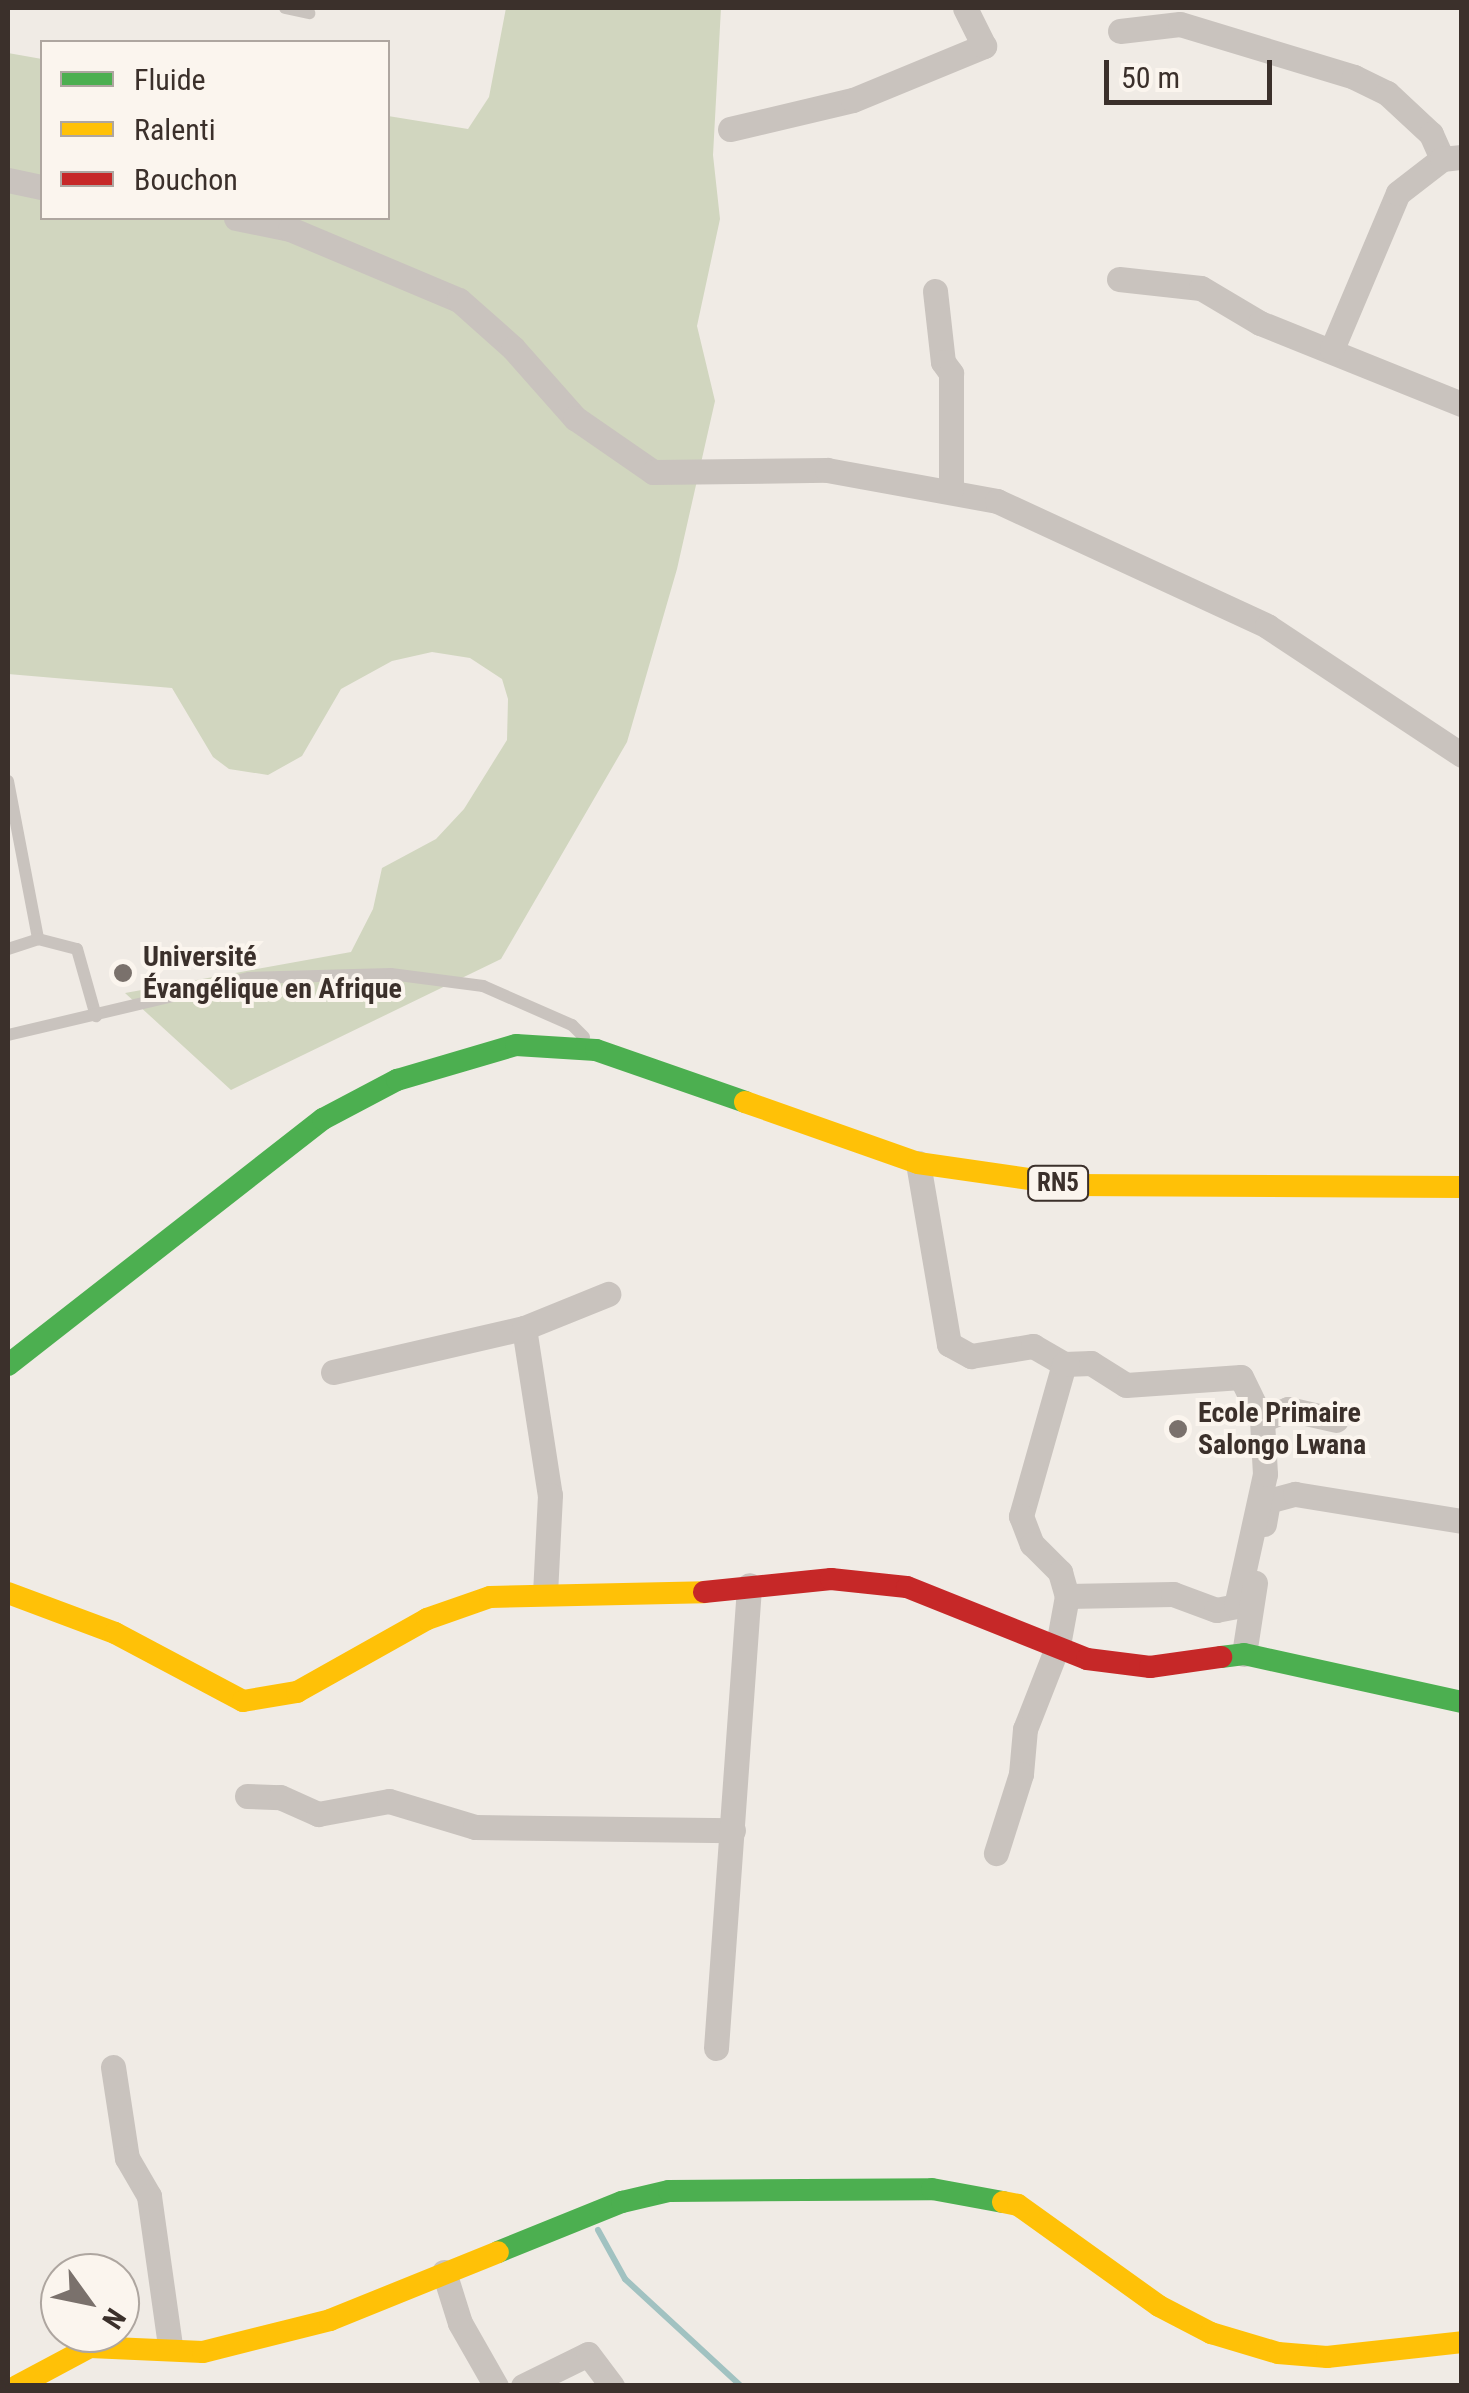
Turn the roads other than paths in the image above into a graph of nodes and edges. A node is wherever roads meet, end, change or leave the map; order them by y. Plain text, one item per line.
1 (285, 8) edge
2 (964, 8) edge
3 (308, 12) dead end
4 (1120, 31) dead end
5 (730, 128) dead end
6 (1452, 158) edge
7 (8, 180) edge
8 (40, 188) edge
9 (246, 220) edge
10 (1119, 279) dead end
11 (935, 291) dead end
12 (1332, 349) junction
13 (1462, 404) edge
14 (951, 489) junction
15 (1460, 748) edge
16 (8, 781) edge
17 (38, 939) junction
18 (8, 949) edge
19 (96, 1016) junction
20 (8, 1035) edge
21 (596, 1050) junction
22 (918, 1162) junction
23 (1462, 1187) edge
24 (608, 1294) dead end
25 (524, 1328) junction
26 (1064, 1364) junction
27 (8, 1365) edge
28 (333, 1372) dead end
29 (1262, 1420) junction
30 (1336, 1420) dead end
31 (1462, 1521) edge
32 (748, 1585) junction
33 (545, 1593) junction
34 (8, 1594) edge
35 (1068, 1596) junction
36 (1058, 1645) junction
37 (1244, 1654) junction
38 (1462, 1702) edge
39 (247, 1796) dead end
40 (733, 1830) junction
41 (996, 1852) dead end
42 (716, 2048) dead end
43 (112, 2067) dead end
44 (444, 2272) junction
45 (1462, 2342) edge
46 (170, 2346) junction
47 (18, 2386) edge
48 (496, 2386) edge
49 (523, 2386) edge
50 (612, 2386) edge

1 - 3 lane
2 - 5 street
4 - 6 street
6 - 12 street
7 - 8 street
9 - 14 street
10 - 12 street
11 - 14 street
12 - 13 street
14 - 15 street
16 - 17 lane
17 - 18 lane
17 - 19 lane
19 - 20 lane
19 - 21 lane
21 - 22 main road, RN5
21 - 27 main road, RN5
22 - 23 main road, RN5
22 - 26 street
24 - 25 street
25 - 28 street
25 - 33 street
26 - 29 street
26 - 35 street
29 - 30 street
29 - 35 street
31 - 37 street
32 - 33 main road
32 - 36 main road
32 - 40 street
33 - 34 main road
35 - 36 street
36 - 37 main road
36 - 41 street
37 - 38 main road
39 - 40 street
40 - 42 street
43 - 46 street
44 - 45 main road
44 - 46 main road
44 - 48 street
46 - 47 main road
49 - 50 street

